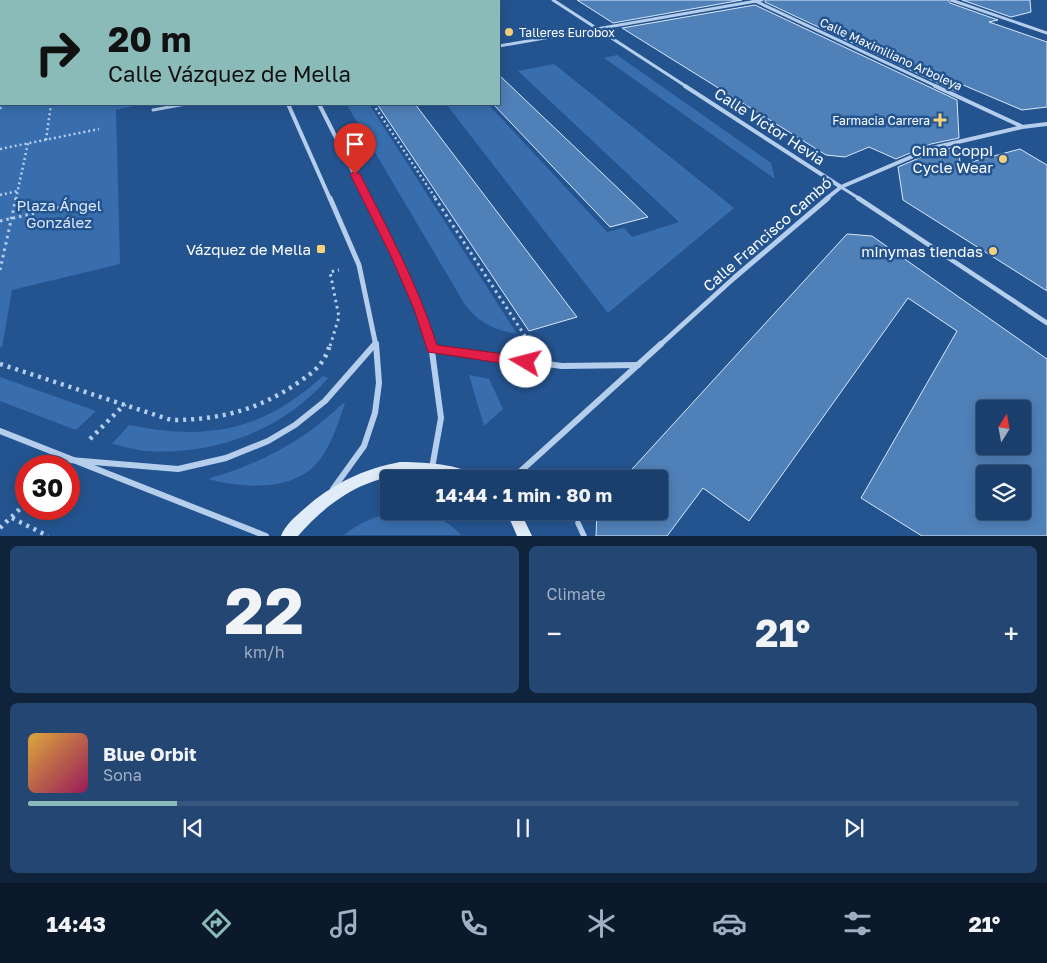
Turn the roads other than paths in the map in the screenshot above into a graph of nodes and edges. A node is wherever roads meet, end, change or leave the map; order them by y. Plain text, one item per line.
1 (553, 0) edge
2 (762, 0) edge
3 (951, 0) edge
4 (754, 1) edge
5 (598, 29) junction
6 (1047, 33) edge
7 (500, 46) edge
8 (180, 105) edge
9 (288, 105) edge
10 (320, 105) edge
11 (153, 110) dead end
12 (1047, 124) edge
13 (1022, 127) junction
14 (841, 187) junction
15 (1047, 323) edge
16 (376, 343) junction
17 (432, 349) junction
18 (638, 365) junction
19 (0, 431) edge
20 (58, 455) edge
21 (80, 461) edge
22 (80, 464) edge
23 (432, 468) junction
24 (439, 470) edge
25 (522, 470) edge
26 (329, 495) junction
27 (517, 520) edge
28 (578, 522) dead end
29 (266, 536) edge
30 (288, 536) edge
31 (525, 536) edge
32 (584, 536) edge

1 - 5 street, Calle Víctor Hevia
2 - 4 street
3 - 6 street
4 - 5 street
4 - 13 street, Calle Maximiliano Arboleya
5 - 7 street
5 - 14 street, Calle Víctor Hevia
8 - 11 lane
9 - 16 street
10 - 17 street
12 - 13 street, Calle Francisco Cambó
13 - 14 street, Calle Francisco Cambó
14 - 15 street, Calle Víctor Hevia
14 - 18 street, Calle Francisco Cambó
16 - 21 street
16 - 26 street
17 - 18 street
17 - 23 street
18 - 25 street, Calle Francisco Cambó
19 - 20 street
22 - 29 street
23 - 24 main road
23 - 26 main road
26 - 30 main road
27 - 31 main road
28 - 32 street

